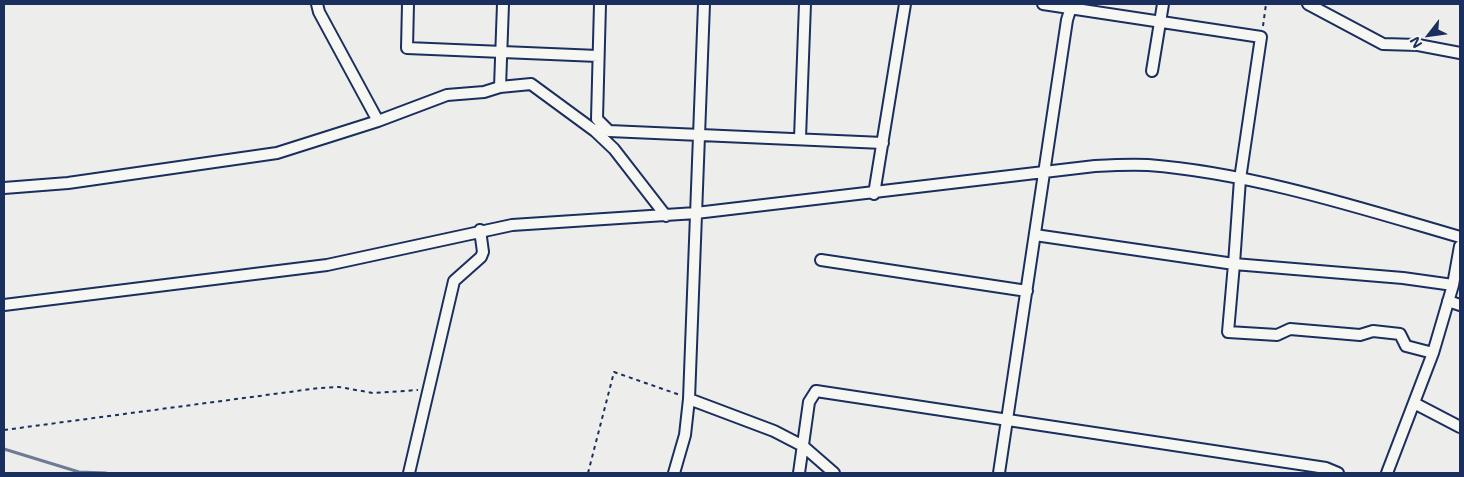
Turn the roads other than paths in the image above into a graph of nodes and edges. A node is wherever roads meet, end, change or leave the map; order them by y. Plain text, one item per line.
1 (317, 4) edge
2 (408, 4) edge
3 (503, 4) edge
4 (600, 4) edge
5 (704, 4) edge
6 (805, 4) edge
7 (905, 4) edge
8 (1043, 4) edge
9 (1163, 4) edge
10 (1308, 4) edge
11 (1072, 6) edge
12 (1161, 20) junction
13 (501, 52) junction
14 (1460, 54) edge
15 (598, 56) junction
16 (1152, 71) dead end
17 (500, 88) junction
18 (378, 120) junction
19 (599, 128) junction
20 (699, 135) junction
21 (800, 138) junction
22 (883, 143) junction
23 (1044, 172) junction
24 (1240, 179) junction
25 (4, 188) edge
26 (874, 194) junction
27 (696, 213) junction
28 (666, 216) junction
29 (480, 230) junction
30 (1035, 235) junction
31 (1460, 237) edge
32 (1460, 246) edge
33 (821, 260) dead end
34 (1234, 264) junction
35 (1452, 285) junction
36 (1027, 291) junction
37 (1448, 301) junction
38 (4, 305) edge
39 (1460, 305) edge
40 (1433, 352) junction
41 (689, 399) junction
42 (1414, 403) junction
43 (1008, 419) junction
44 (1460, 427) edge
45 (803, 446) junction
46 (410, 473) edge
47 (674, 473) edge
48 (798, 473) edge
49 (834, 473) edge
50 (999, 473) edge
51 (1338, 473) edge
52 (1388, 473) edge

1 - 18 street
2 - 13 street
3 - 13 street
4 - 15 street
5 - 20 street
6 - 21 street
7 - 22 street
8 - 11 street
9 - 12 street
10 - 14 street
11 - 12 street
11 - 23 street
12 - 16 street
12 - 24 street
13 - 15 street
13 - 17 street
15 - 19 street
17 - 18 street
17 - 19 street
18 - 25 street
19 - 20 street
19 - 28 street
20 - 21 street
20 - 27 street
21 - 22 street
22 - 26 street
23 - 24 street
23 - 26 street
23 - 30 street
24 - 31 street
24 - 34 street
26 - 27 street
27 - 28 street
27 - 41 street
28 - 29 street
29 - 38 street
29 - 46 street
30 - 34 street
30 - 36 street
32 - 35 street
33 - 36 street
34 - 35 street
34 - 40 street
35 - 37 street
36 - 43 street
37 - 39 street
37 - 40 street
40 - 42 street
41 - 45 street
41 - 47 street
42 - 44 street
42 - 52 street
43 - 45 street
43 - 50 street
43 - 51 street
45 - 48 street
45 - 49 street

